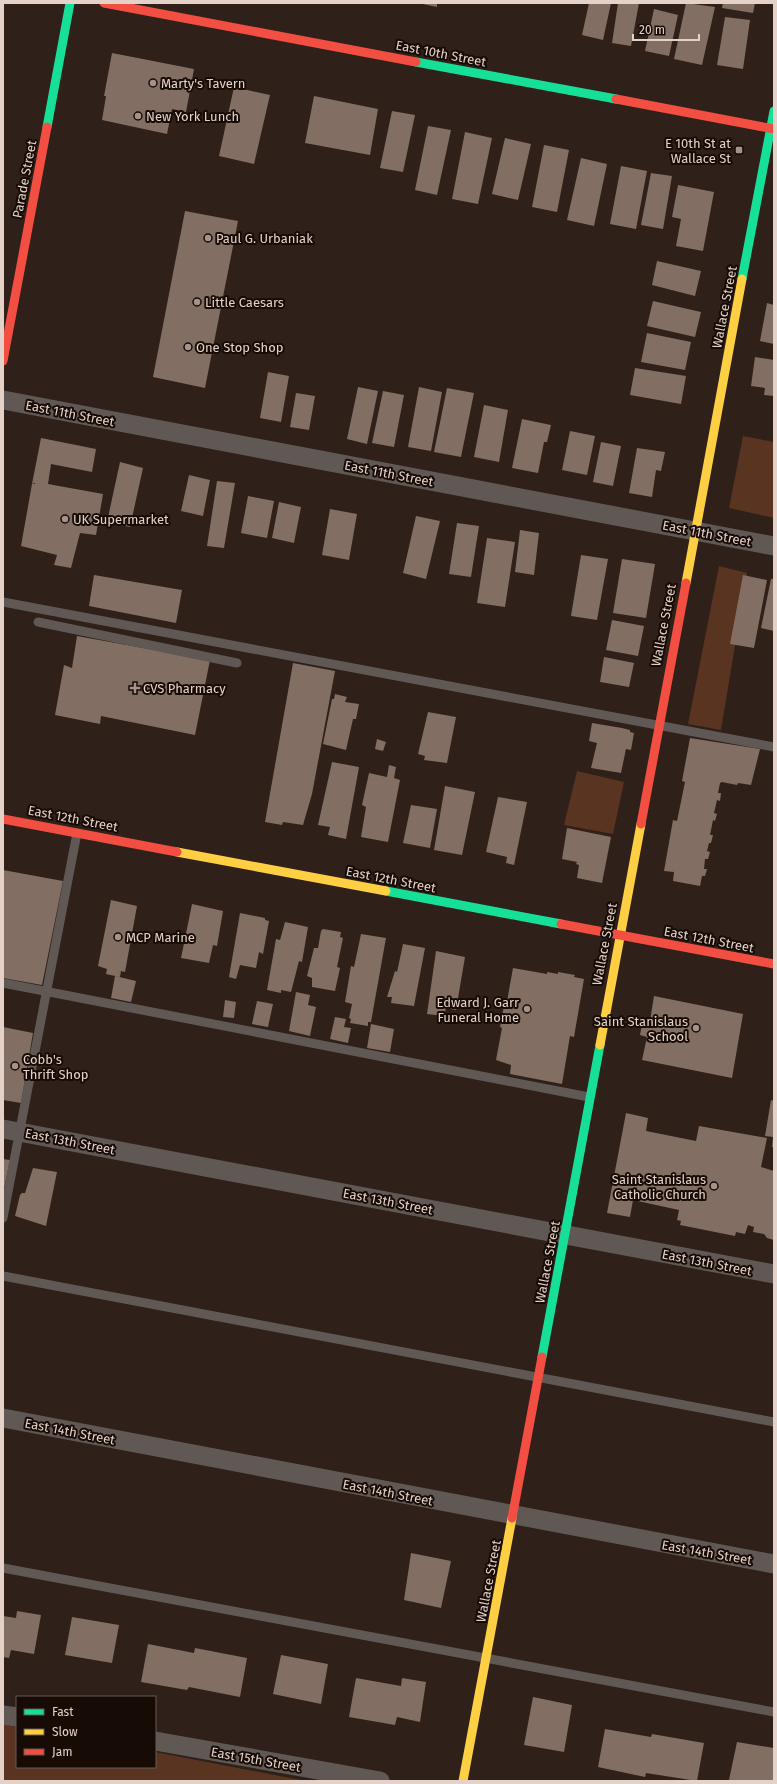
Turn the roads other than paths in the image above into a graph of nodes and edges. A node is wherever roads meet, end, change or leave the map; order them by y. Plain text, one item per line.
1 (70, 3) edge
2 (104, 3) edge
3 (774, 111) edge
4 (772, 128) edge
5 (3, 361) edge
6 (3, 400) edge
7 (694, 531) junction
8 (774, 546) edge
9 (3, 602) edge
10 (38, 622) dead end
11 (237, 663) dead end
12 (658, 725) junction
13 (774, 747) edge
14 (3, 819) edge
15 (77, 833) junction
16 (619, 935) junction
17 (774, 964) edge
18 (3, 983) edge
19 (46, 992) junction
20 (589, 1097) junction
21 (11, 1130) edge
22 (3, 1218) edge
23 (565, 1235) junction
24 (774, 1274) edge
25 (3, 1276) edge
26 (538, 1378) junction
27 (3, 1418) edge
28 (774, 1422) edge
29 (513, 1516) junction
30 (774, 1564) edge
31 (3, 1568) edge
32 (486, 1657) junction
33 (774, 1712) edge
34 (3, 1715) edge
35 (16, 1717) edge
36 (156, 1741) edge
37 (380, 1781) edge
38 (463, 1781) edge

1 - 5 street, Parade Street
2 - 4 street, East 10th Street
3 - 4 street, Wallace Street
4 - 7 street, Wallace Street
6 - 7 street, East 11th Street
7 - 8 street, East 11th Street
7 - 12 street, Wallace Street
9 - 12 lane
10 - 11 lane
12 - 13 lane
12 - 16 street, Wallace Street
14 - 15 street, East 12th Street
15 - 16 street, East 12th Street
15 - 19 lane
16 - 17 street, East 12th Street
16 - 20 street, Wallace Street
18 - 19 lane
19 - 20 lane
19 - 21 lane
20 - 23 street, Wallace Street
21 - 22 lane
21 - 23 street, East 13th Street
23 - 24 street, East 13th Street
23 - 26 street, Wallace Street
25 - 26 lane
26 - 28 lane
26 - 29 street, Wallace Street
27 - 29 street, East 14th Street
29 - 30 street, East 14th Street
29 - 32 street, Wallace Street
31 - 32 lane
32 - 33 lane
32 - 38 street, Wallace Street
34 - 35 street
36 - 37 street, East 15th Street

